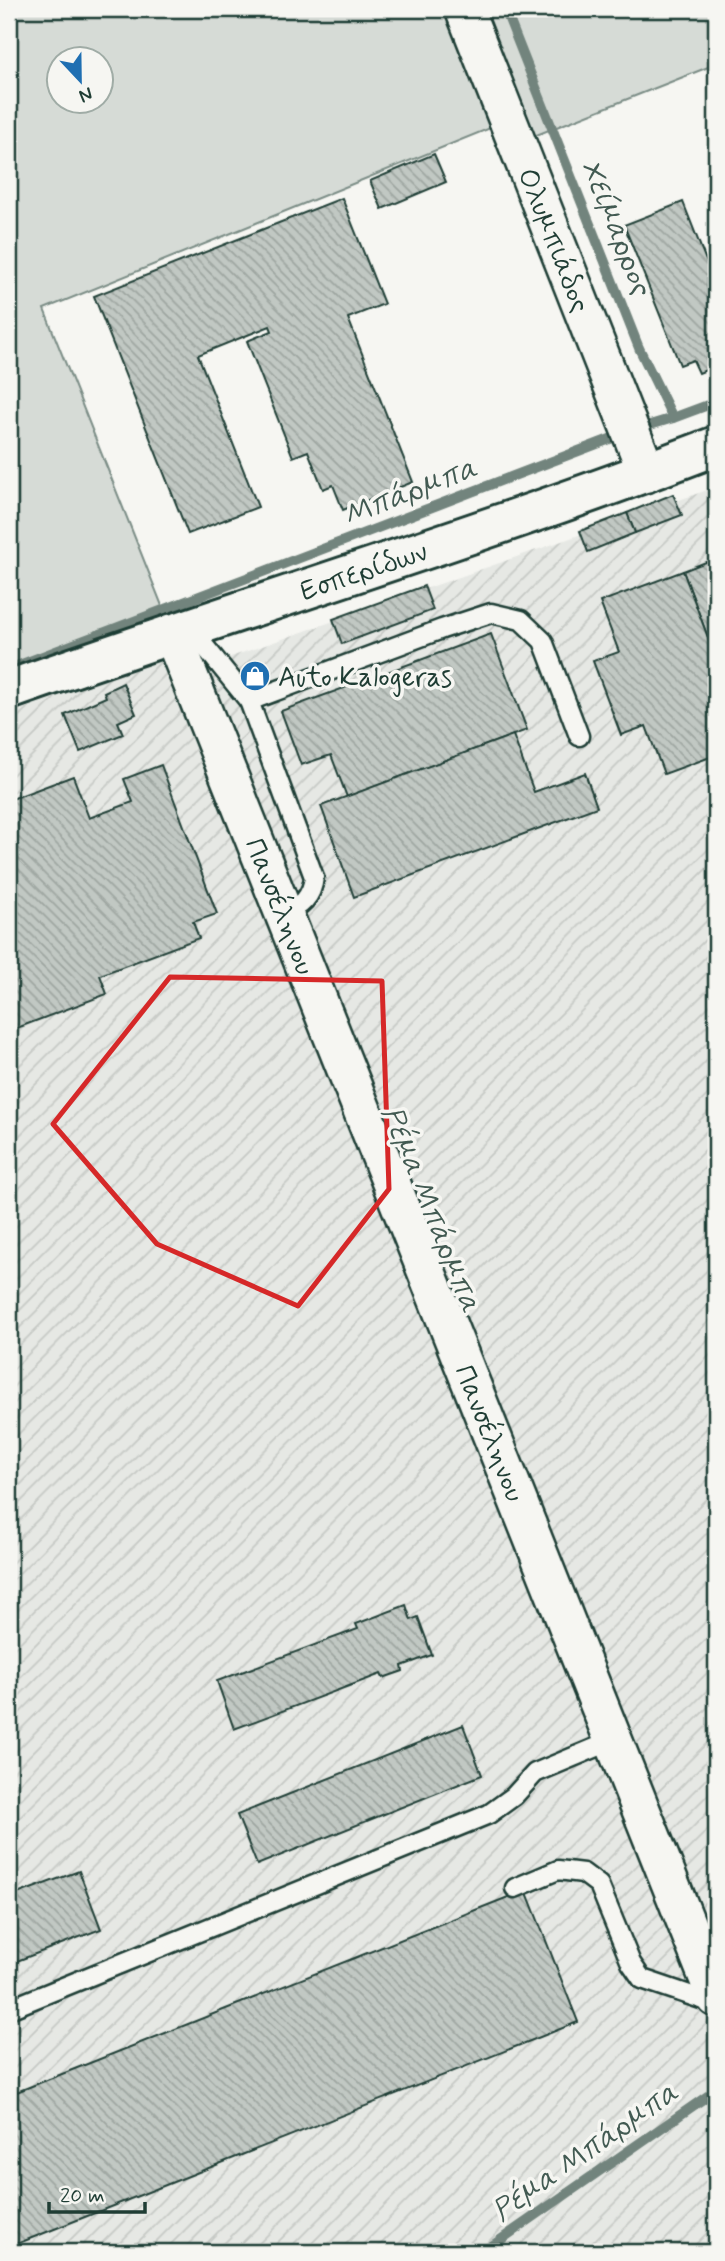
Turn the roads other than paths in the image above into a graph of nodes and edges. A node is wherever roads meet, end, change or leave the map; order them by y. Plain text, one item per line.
1 (464, 9) edge
2 (716, 446) edge
3 (647, 473) junction
4 (181, 630) junction
5 (9, 690) edge
6 (249, 701) junction
7 (579, 736) dead end
8 (283, 914) junction
9 (614, 1740) junction
10 (516, 1888) dead end
11 (716, 1998) edge
12 (716, 2004) edge
13 (9, 2009) edge

1 - 3 street, Ολυμπιάδος
2 - 3 street, Εσπερίδων
3 - 4 street, Εσπερίδων
4 - 5 street, Εσπερίδων
4 - 6 lane
4 - 8 street, Πανσέληνου
6 - 7 lane
6 - 8 lane
8 - 9 street, Πανσέληνου
9 - 11 street, Πανσέληνου
9 - 13 lane
10 - 12 lane

